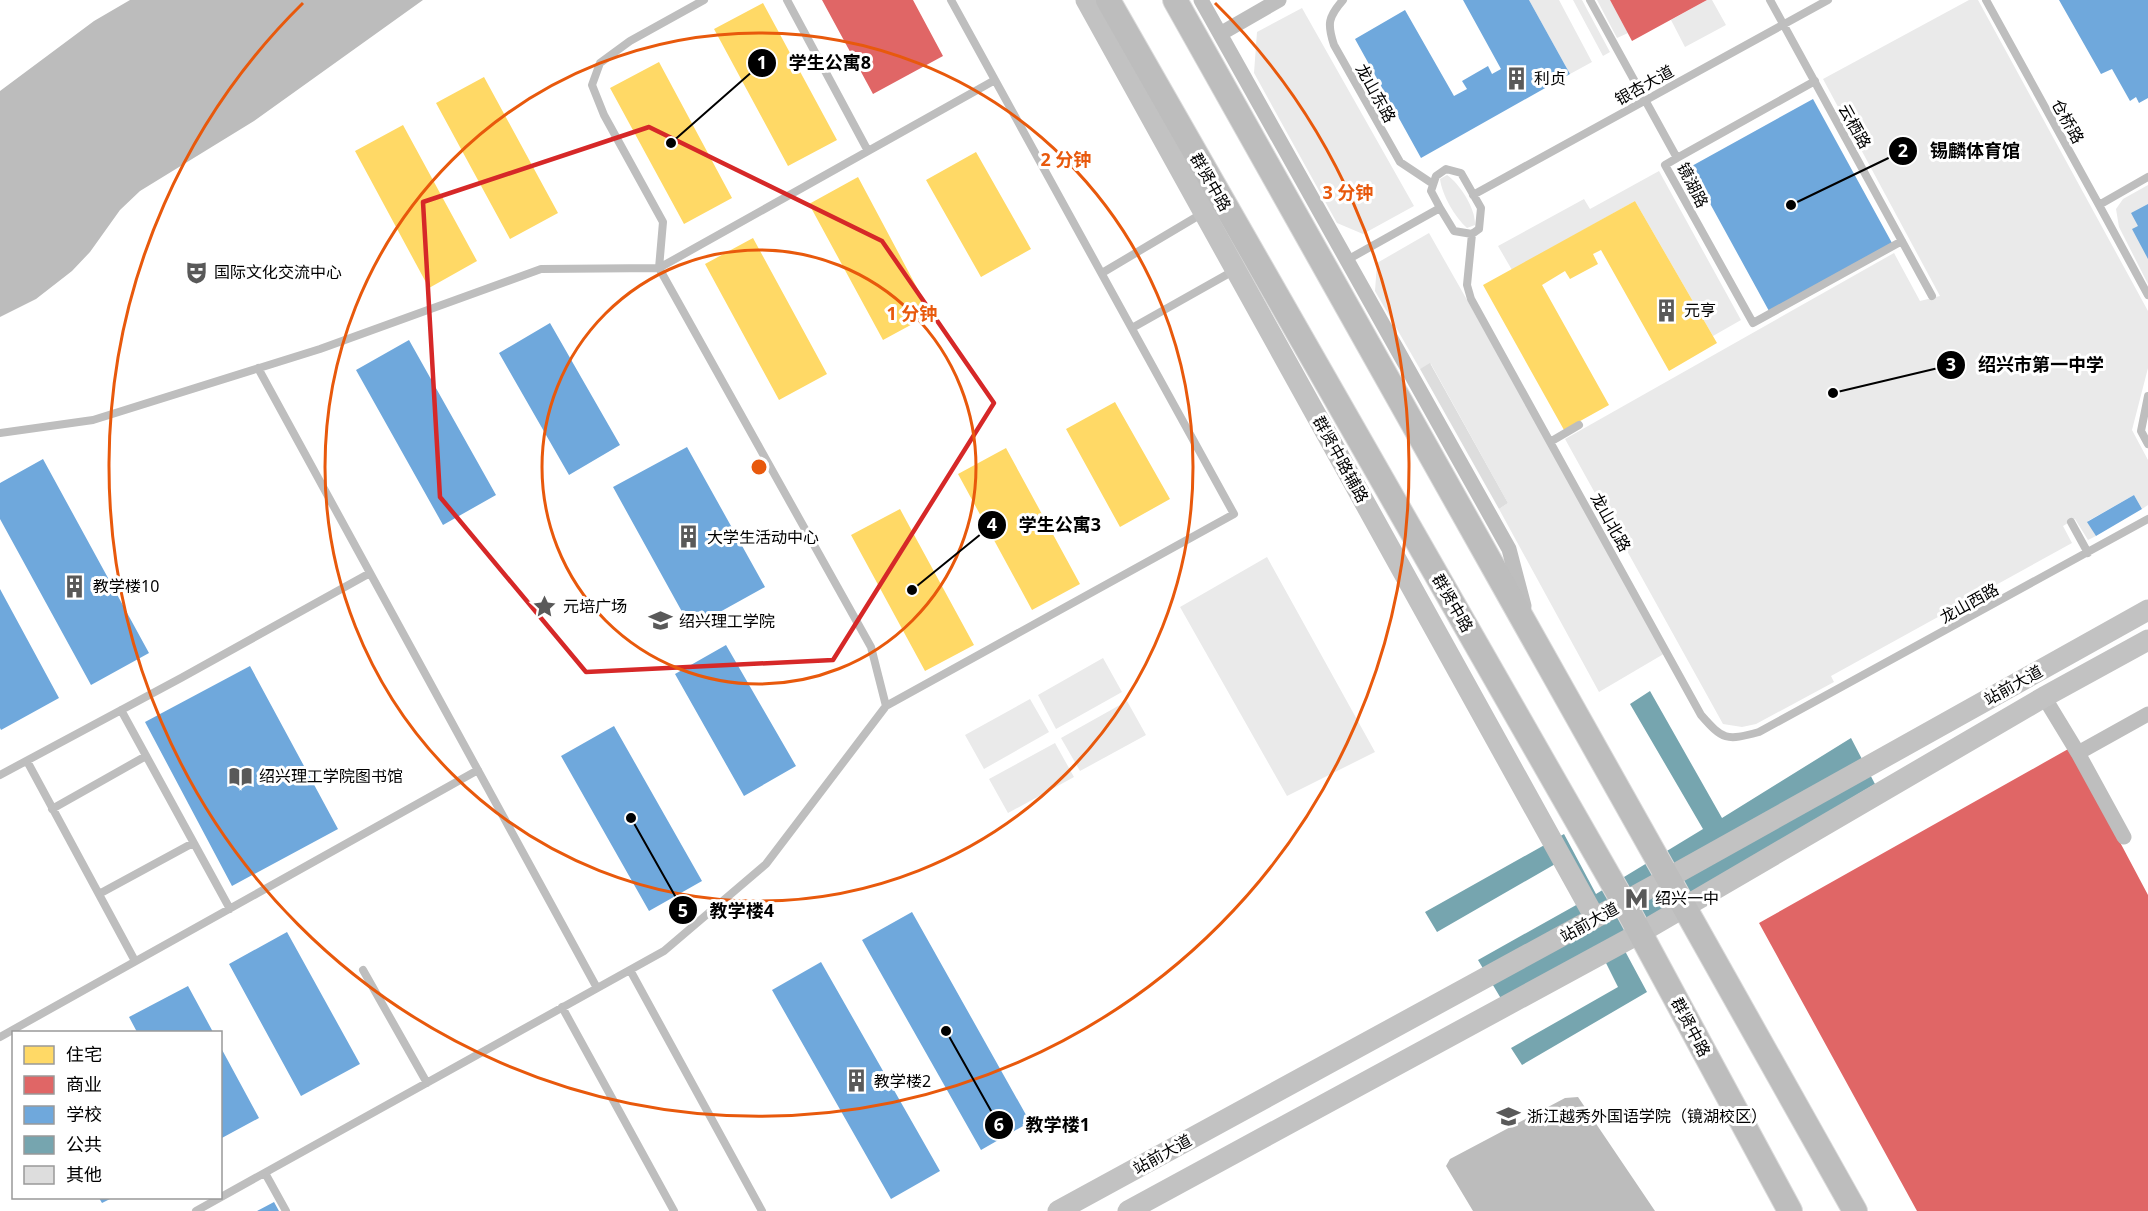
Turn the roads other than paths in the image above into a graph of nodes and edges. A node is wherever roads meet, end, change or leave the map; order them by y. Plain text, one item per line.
1 (704, 0) edge
2 (786, 0) edge
3 (951, 0) edge
4 (1086, 0) edge
5 (1108, 0) edge
6 (1175, 0) edge
7 (1201, 0) edge
8 (1279, 0) edge
9 (1343, 0) edge
10 (1590, 0) edge
11 (1770, 0) edge
12 (1828, 0) edge
13 (1986, 0) edge
14 (1784, 24) junction
15 (1220, 34) junction
16 (995, 80) junction
17 (1815, 81) junction
18 (1645, 100) junction
19 (868, 151) junction
20 (1677, 158) junction
21 (2148, 177) edge
22 (1433, 183) junction
23 (1473, 195) junction
24 (2099, 205) junction
25 (1440, 208) junction
26 (1204, 213) junction
27 (1472, 234) junction
28 (1902, 241) junction
29 (1347, 260) junction
30 (659, 268) junction
31 (1236, 270) junction
32 (1102, 273) junction
33 (2148, 295) edge
34 (1932, 296) dead end
35 (1132, 328) junction
36 (258, 368) junction
37 (2148, 396) edge
38 (1579, 425) dead end
39 (0, 433) edge
40 (1551, 442) junction
41 (2148, 444) edge
42 (2148, 519) edge
43 (2071, 522) dead end
44 (2088, 553) junction
45 (370, 573) junction
46 (2148, 610) edge
47 (1529, 630) junction
48 (2148, 640) edge
49 (2044, 697) junction
50 (886, 706) junction
51 (121, 710) junction
52 (1802, 710) joint
53 (2148, 714) edge
54 (2078, 753) junction
55 (146, 756) junction
56 (27, 761) junction
57 (478, 770) junction
58 (0, 775) edge
59 (52, 809) junction
60 (2124, 837) dead end
61 (194, 843) junction
62 (1668, 878) junction
63 (99, 894) junction
64 (1624, 903) junction
65 (1686, 906) junction
66 (230, 909) junction
67 (1595, 918) junction
68 (1640, 933) junction
69 (135, 961) junction
70 (363, 970) dead end
71 (630, 970) junction
72 (597, 988) junction
73 (562, 1007) junction
74 (0, 1037) edge
75 (427, 1083) junction
76 (265, 1173) junction
77 (222, 1197) edge
78 (218, 1199) edge
79 (196, 1211) edge
80 (286, 1211) edge
81 (674, 1211) edge
82 (762, 1211) edge
83 (1058, 1211) edge
84 (1128, 1211) edge
85 (1790, 1211) edge
86 (1856, 1211) edge

1 - 30 lane
2 - 19 lane
3 - 16 lane
4 - 26 main road, 群贤中路辅路
5 - 64 main road, 群贤中路
6 - 47 main road
7 - 15 street
8 - 15 street
9 - 22 lane, 龙山东路
10 - 18 lane, 镜湖路
11 - 14 lane, 云栖路
12 - 14 lane, 银杏大道
13 - 24 lane, 仓桥路
14 - 17 lane, 云栖路
14 - 18 lane, 银杏大道
15 - 29 street
16 - 19 lane
16 - 32 lane
17 - 20 lane
17 - 28 lane, 云栖路
18 - 20 lane, 镜湖路
18 - 23 lane, 银杏大道
19 - 30 lane
20 - 28 lane, 镜湖路
21 - 24 lane
22 - 23 lane
22 - 25 lane
23 - 27 lane, 龙山北路
24 - 33 lane, 仓桥路
25 - 27 lane
25 - 29 lane
26 - 31 main road, 群贤中路辅路
26 - 32 lane
27 - 40 lane, 龙山北路
28 - 34 lane, 云栖路
29 - 47 street
30 - 36 lane
30 - 50 lane
31 - 35 lane
31 - 67 main road, 群贤中路辅路
32 - 35 lane
35 - 50 lane
36 - 39 lane
36 - 45 lane
37 - 41 lane
38 - 40 lane
40 - 52 lane, 龙山北路
42 - 44 lane, 龙山西路
43 - 44 lane
44 - 52 lane, 龙山西路
45 - 51 lane
45 - 57 lane
46 - 62 main road, 站前大道
47 - 62 main road
48 - 49 main road, 站前大道
49 - 54 street
49 - 65 main road, 站前大道
50 - 71 lane
51 - 55 lane
51 - 56 lane
53 - 54 street
54 - 60 street
55 - 59 lane
55 - 61 lane
56 - 58 lane
56 - 59 lane
57 - 66 lane
57 - 72 lane
59 - 63 lane
61 - 63 lane
61 - 66 lane
62 - 64 main road, 站前大道
62 - 65 main road
63 - 69 lane
64 - 67 main road, 站前大道
64 - 68 main road, 群贤中路
65 - 68 main road, 站前大道
65 - 86 main road
66 - 69 lane
67 - 83 main road, 站前大道
68 - 84 main road, 站前大道
68 - 85 main road, 群贤中路
69 - 74 lane
70 - 75 lane
71 - 72 lane
71 - 82 lane
72 - 73 lane
73 - 75 lane
73 - 81 lane
75 - 76 lane
76 - 77 lane
76 - 80 lane
78 - 79 lane

